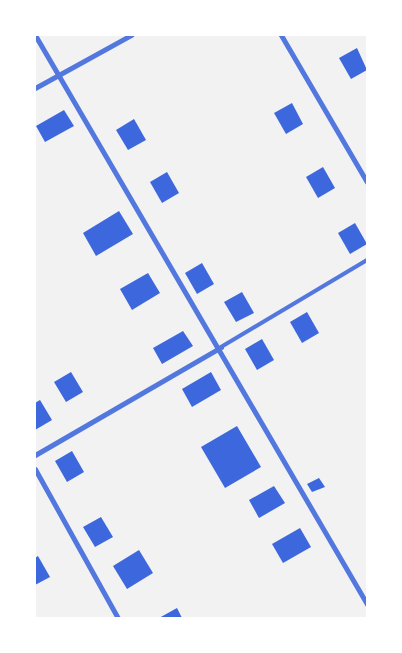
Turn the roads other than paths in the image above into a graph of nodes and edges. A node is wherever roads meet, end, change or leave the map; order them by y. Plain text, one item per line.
1 (36, 35) edge
2 (131, 35) edge
3 (281, 35) edge
4 (58, 74) junction
5 (35, 88) edge
6 (367, 182) edge
7 (367, 260) edge
8 (220, 348) junction
9 (35, 455) edge
10 (35, 469) edge
11 (367, 604) edge
12 (118, 618) edge

1 - 4 street
2 - 4 street
3 - 6 street
4 - 5 street
4 - 8 street
7 - 8 lane
8 - 9 street
8 - 11 street
10 - 12 street

